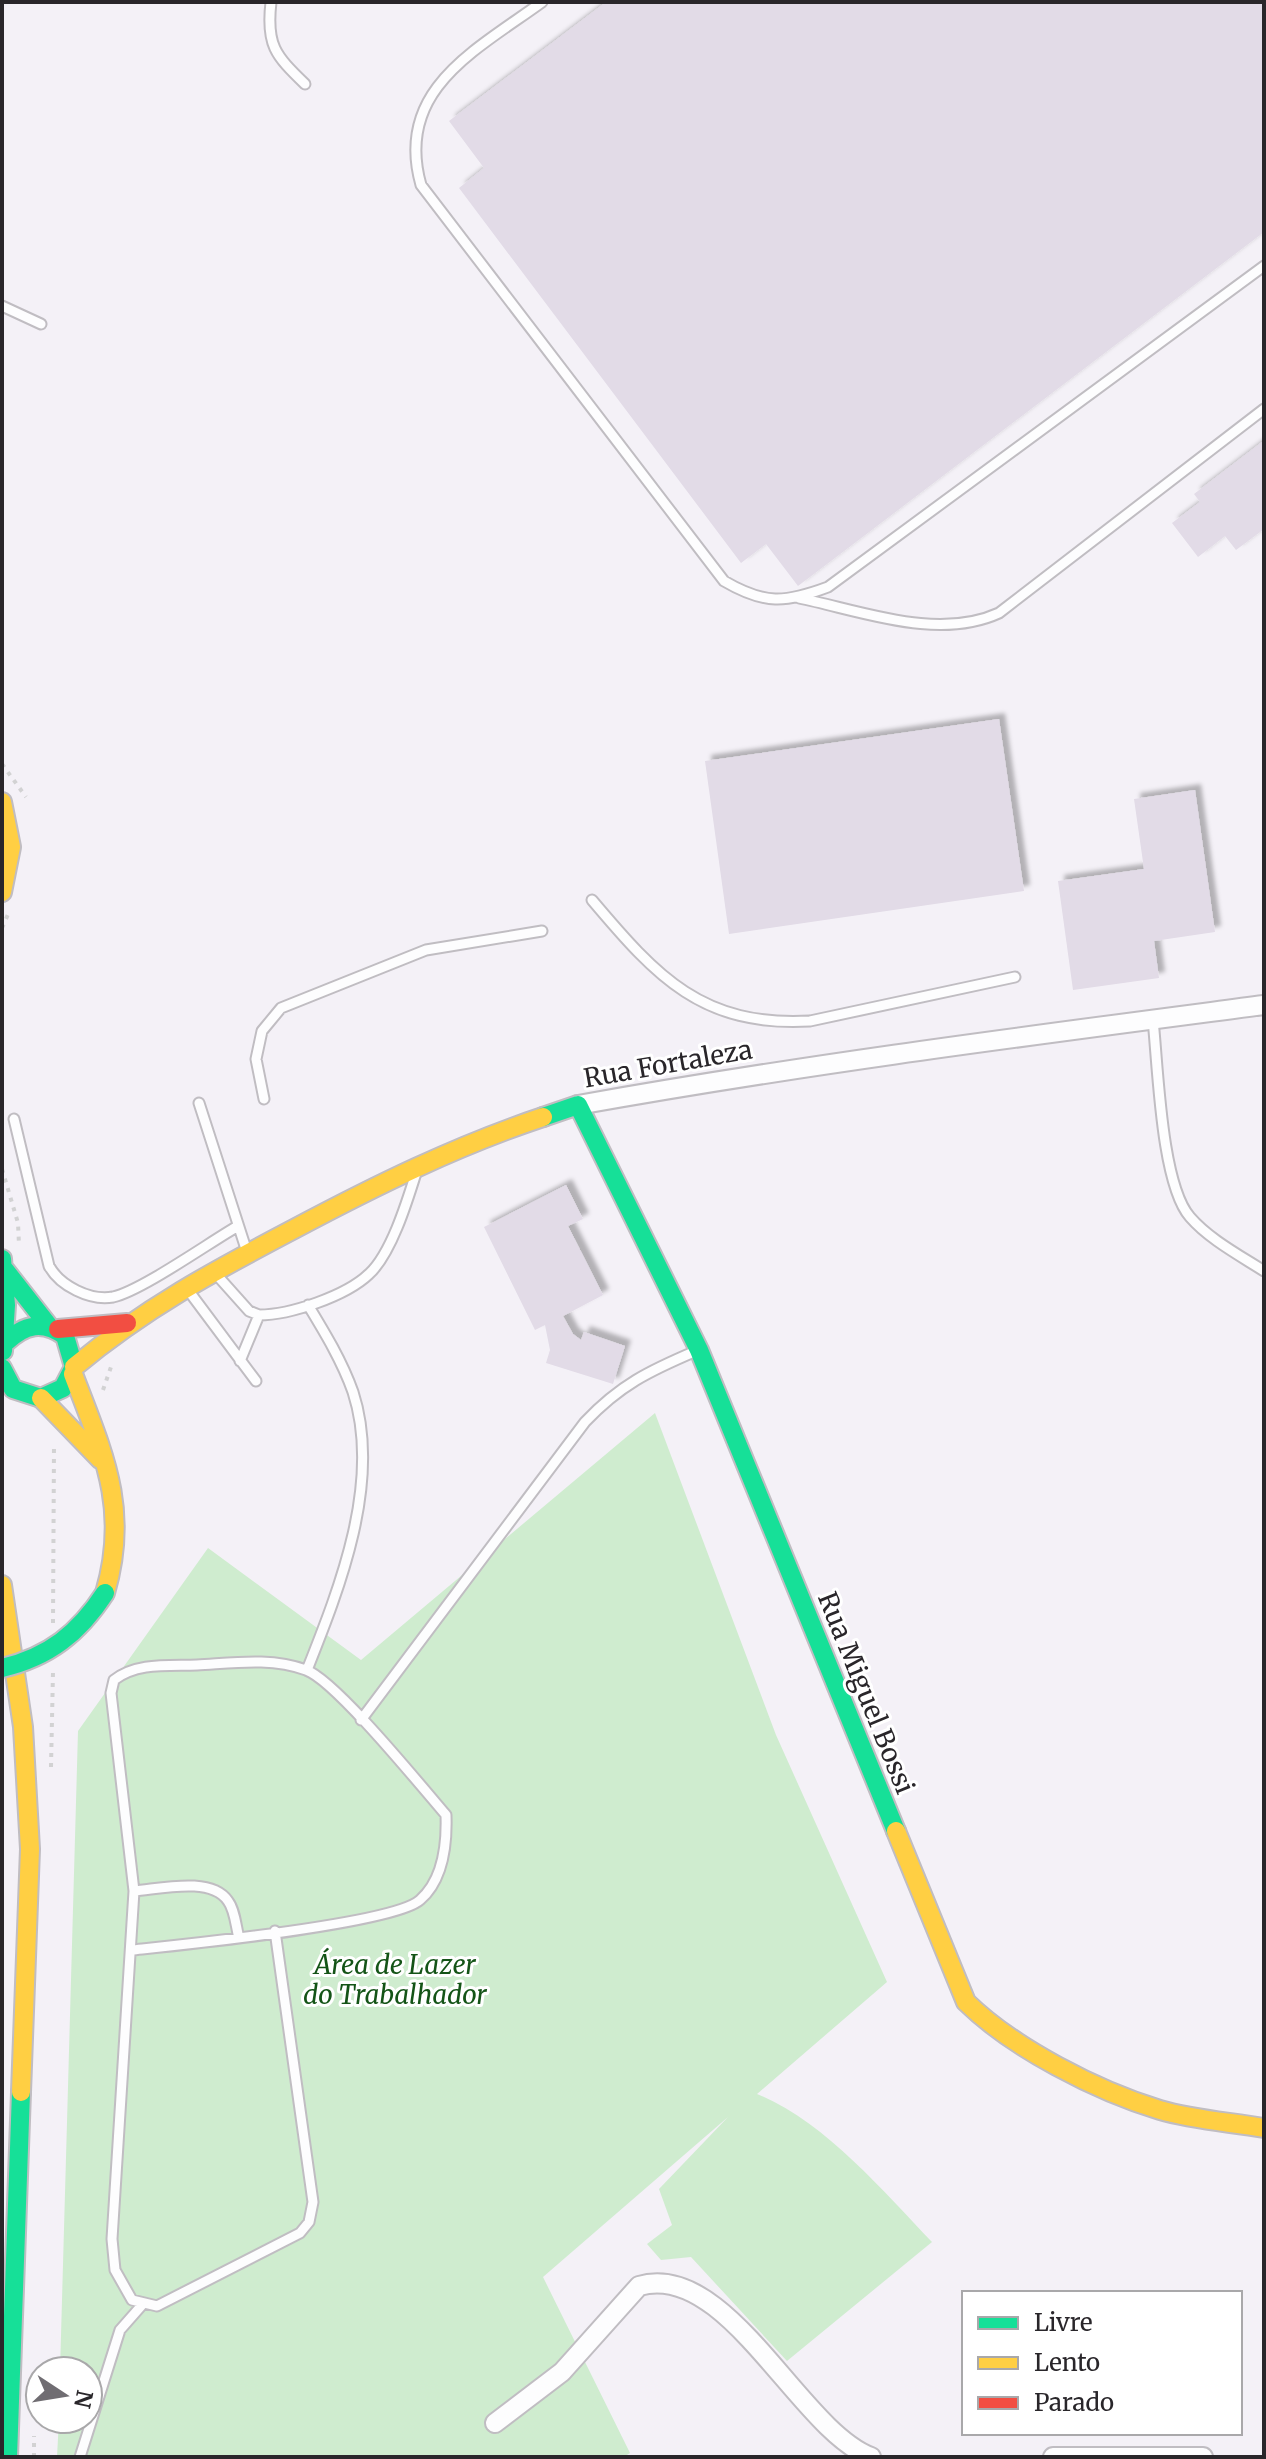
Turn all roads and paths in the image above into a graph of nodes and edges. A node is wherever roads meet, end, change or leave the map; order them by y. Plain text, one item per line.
1 (271, 2) edge
2 (542, 2) edge
3 (305, 84) dead end
4 (1264, 266) edge
5 (2, 306) edge
6 (41, 324) dead end
7 (1264, 409) edge
8 (799, 598) junction
9 (2, 802) edge
10 (2, 892) edge
11 (592, 900) dead end
12 (542, 931) dead end
13 (1015, 977) dead end
14 (1264, 1005) edge
15 (1153, 1020) junction
16 (264, 1099) dead end
17 (199, 1103) dead end
18 (578, 1105) junction
19 (14, 1119) dead end
20 (418, 1166) junction
21 (2, 1169) edge
22 (238, 1226) junction
23 (247, 1253) junction
24 (9, 1262) edge
25 (214, 1271) junction
26 (1264, 1271) edge
27 (187, 1287) junction
28 (308, 1305) junction
29 (259, 1315) junction
30 (127, 1323) junction
31 (53, 1327) junction
32 (104, 1342) junction
33 (4, 1348) edge
34 (699, 1350) junction
35 (240, 1361) junction
36 (2, 1368) edge
37 (74, 1370) junction
38 (256, 1381) dead end
39 (41, 1398) junction
40 (85, 1408) junction
41 (66, 1424) junction
42 (108, 1468) junction
43 (2, 1585) edge
44 (53, 1639) dead end
45 (2, 1668) edge
46 (53, 1670) dead end
47 (307, 1670) junction
48 (2, 1685) edge
49 (361, 1720) junction
50 (50, 1776) dead end
51 (134, 1891) junction
52 (275, 1931) junction
53 (239, 1938) junction
54 (132, 1950) junction
55 (1264, 2128) edge
56 (2, 2249) edge
57 (142, 2305) junction
58 (495, 2423) dead end
59 (9, 2431) junction
60 (8, 2457) edge
61 (18, 2457) edge
62 (80, 2457) edge
63 (871, 2457) edge
64 (1053, 2457) edge
65 (1203, 2457) edge

1 - 3 lane
2 - 8 lane
4 - 8 lane
5 - 6 lane
7 - 8 lane
9 - 10 main road
11 - 13 lane
12 - 16 lane
14 - 15 street, Rua Fortaleza
15 - 18 street, Rua Fortaleza
15 - 26 lane
17 - 22 lane
18 - 20 main road, Rua Fortaleza
18 - 34 main road, Rua Miguel Bossi
19 - 22 lane
20 - 23 main road, Rua Fortaleza
20 - 28 lane
21 - 24 path
22 - 23 lane
23 - 25 main road, Rua Fortaleza
24 - 31 main road
24 - 33 main road
25 - 27 main road, Rua Fortaleza
25 - 29 lane
27 - 30 main road, Rua Fortaleza
27 - 35 lane
28 - 29 lane
28 - 47 lane
29 - 35 lane
30 - 31 main road, Rua Fortaleza
30 - 32 main road, Rua Fortaleza
31 - 33 main road, Rua Fortaleza
31 - 37 main road
32 - 37 main road, Rua Fortaleza
32 - 40 path
34 - 49 lane
34 - 55 main road, Rua Miguel Bossi
35 - 38 lane
36 - 39 main road
37 - 39 main road, Rua Fortaleza
37 - 40 main road
39 - 41 main road
40 - 42 main road
41 - 42 main road
41 - 44 path
42 - 45 main road, bridge
43 - 59 main road
46 - 50 path
47 - 49 lane
47 - 51 lane
48 - 56 main road
49 - 52 lane
51 - 53 lane
51 - 54 lane
52 - 53 lane
52 - 57 lane
53 - 54 lane
54 - 57 lane
57 - 62 lane
58 - 63 street
59 - 60 main road
59 - 61 lane
64 - 65 street

